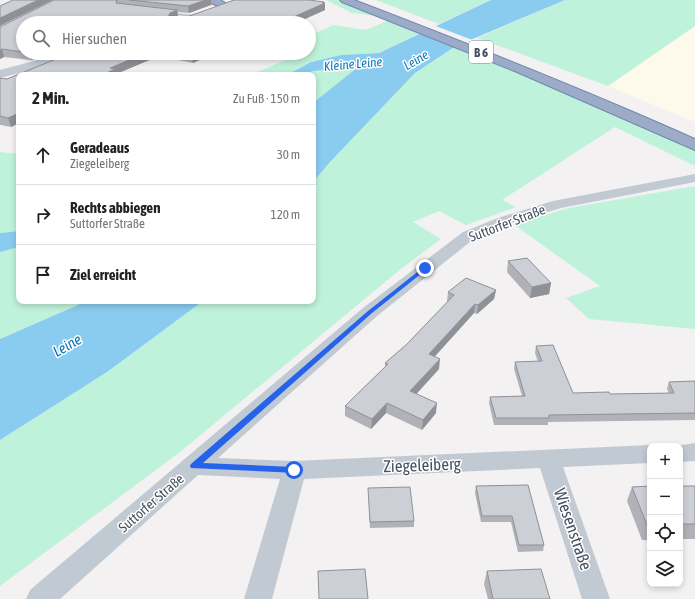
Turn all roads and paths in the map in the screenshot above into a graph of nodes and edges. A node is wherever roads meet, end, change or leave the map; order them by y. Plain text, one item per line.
1 (345, 0) edge
2 (357, 0) edge
3 (224, 6) edge
4 (371, 8) junction
5 (204, 10) edge
6 (158, 12) edge
7 (191, 16) edge
8 (52, 60) edge
9 (0, 74) edge
10 (595, 96) junction
11 (695, 137) edge
12 (695, 145) edge
13 (695, 178) edge
14 (695, 452) edge
15 (683, 453) edge
16 (647, 454) edge
17 (549, 460) junction
18 (194, 466) junction
19 (294, 470) junction
20 (40, 599) edge
21 (258, 599) edge
22 (596, 599) edge

1 - 4 highway, B 6
2 - 4 highway, B 6
3 - 5 street
4 - 10 highway, B 6
5 - 6 lane
5 - 7 street
8 - 9 street
10 - 11 highway, B 6
10 - 12 highway, B 6
13 - 18 street, Suttorfer Straße
14 - 15 street
16 - 17 street, Ziegeleiberg
17 - 19 street, Ziegeleiberg
17 - 22 street, Wiesenstraße
18 - 19 street, Ziegeleiberg
18 - 20 street, Suttorfer Straße
19 - 21 street

